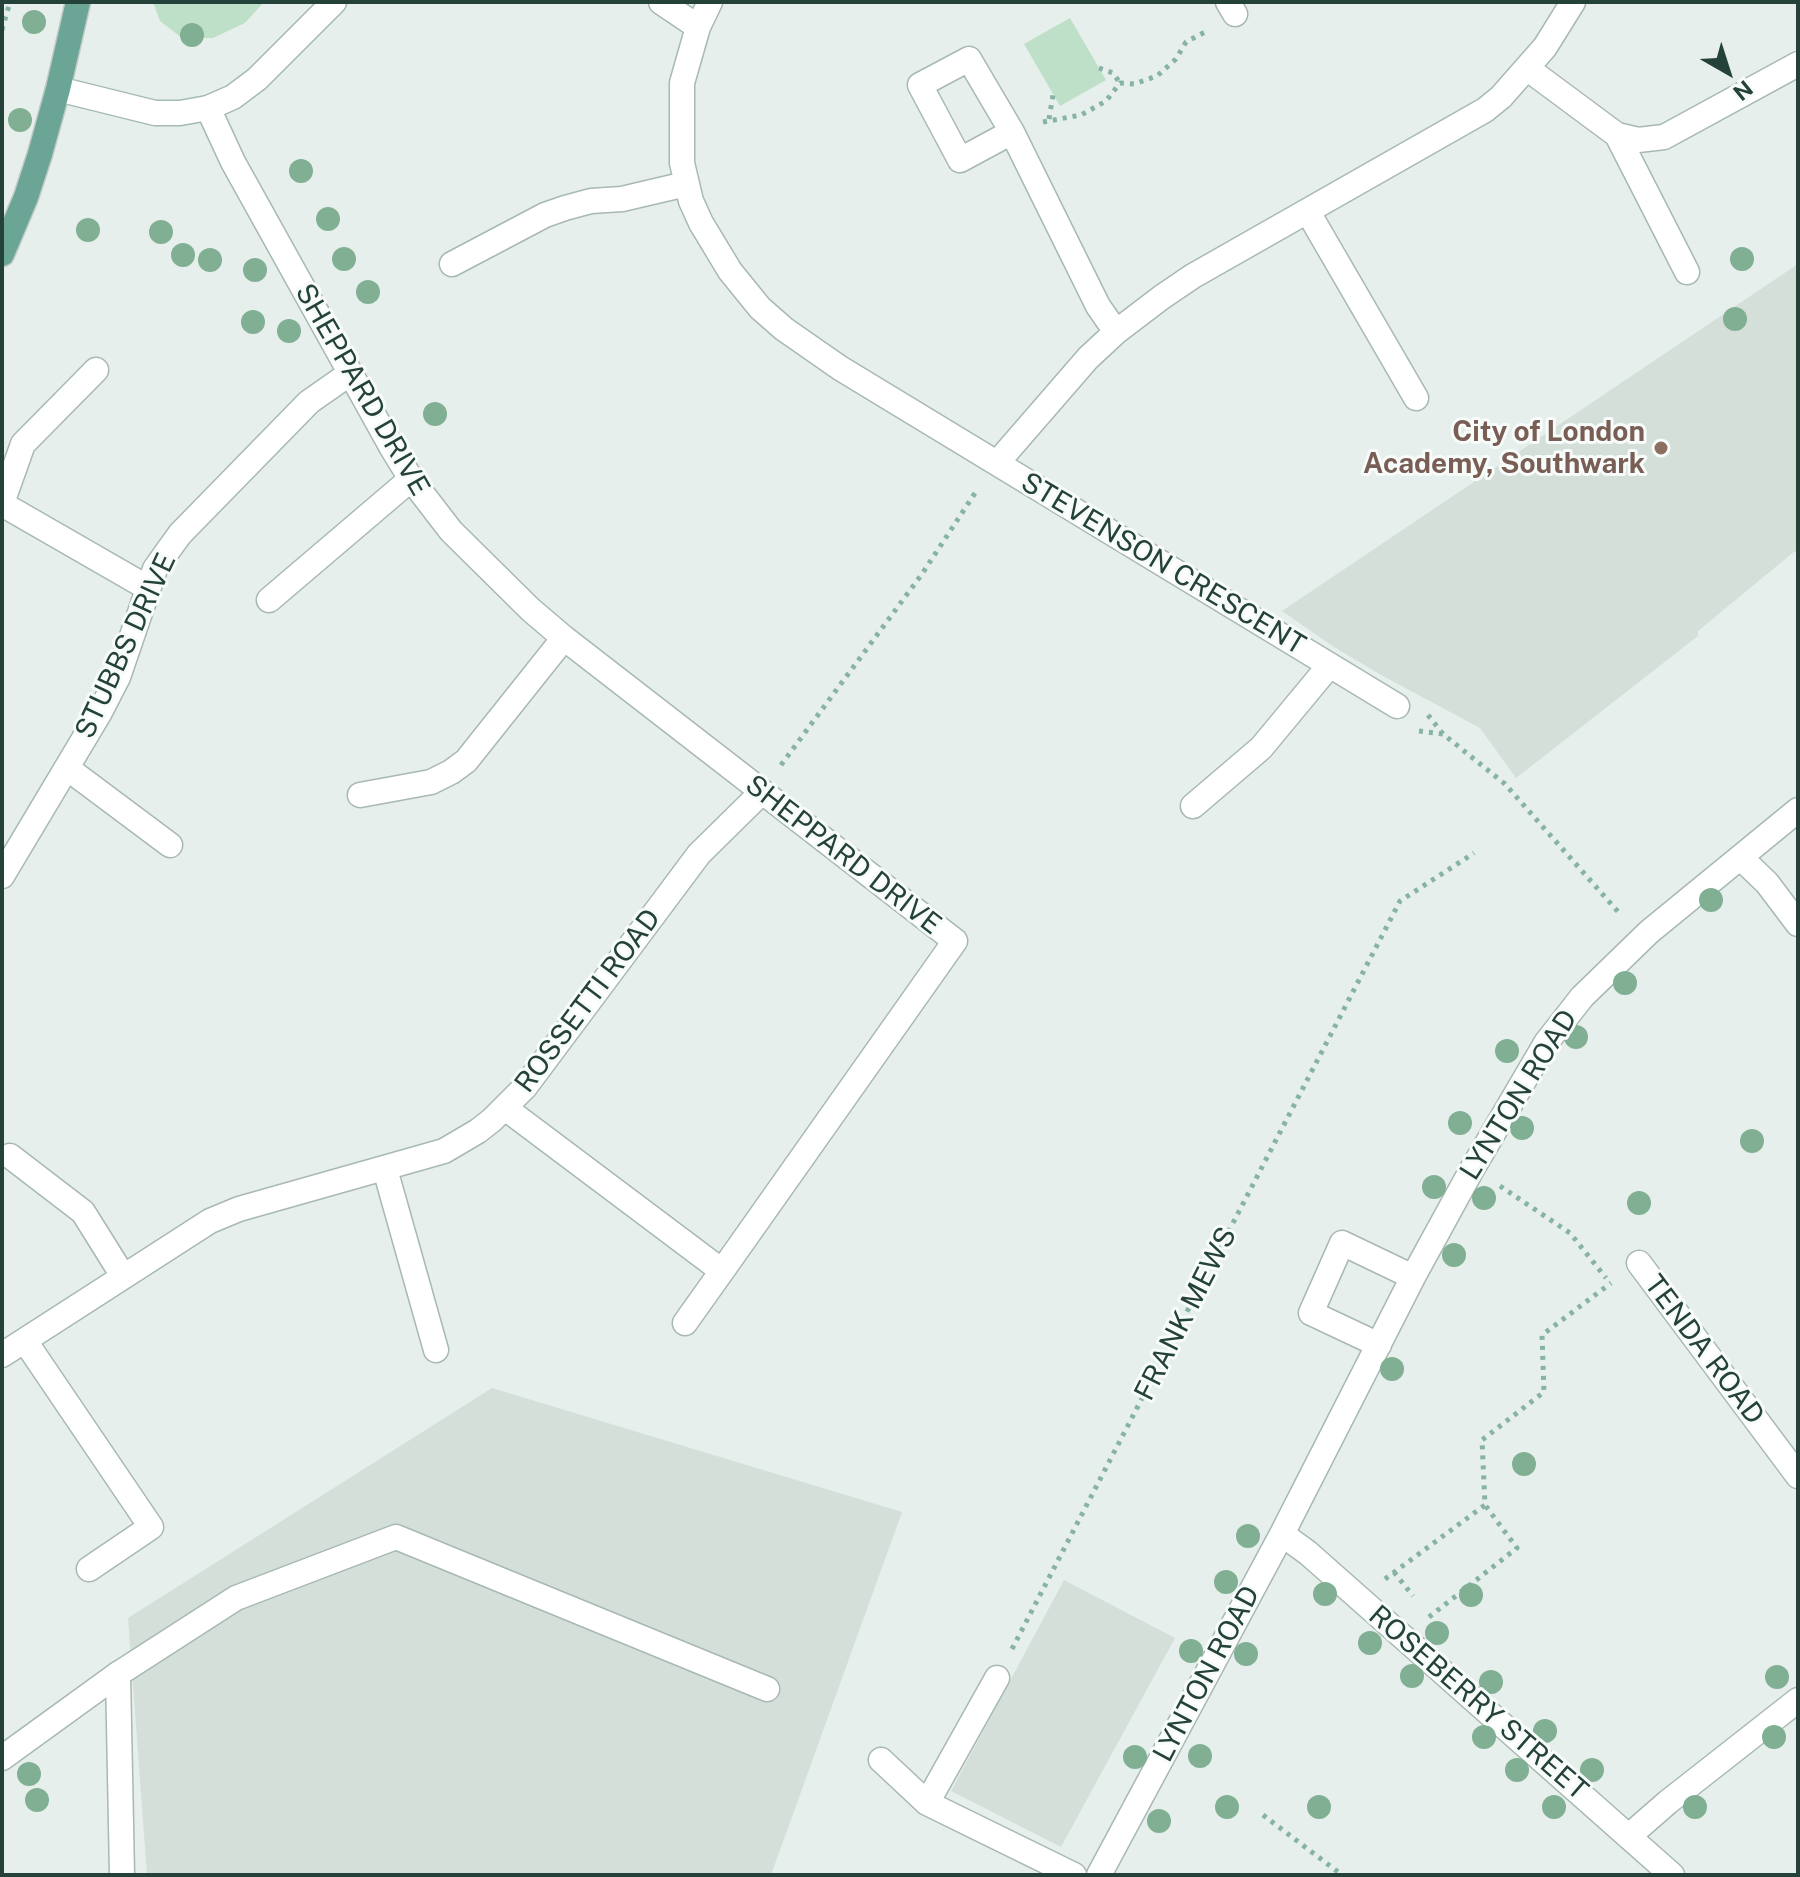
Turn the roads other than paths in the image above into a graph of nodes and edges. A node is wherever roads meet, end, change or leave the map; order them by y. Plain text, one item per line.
1 (78, 2) edge
2 (334, 2) edge
3 (661, 2) edge
4 (710, 2) edge
5 (1573, 2) edge
6 (698, 27) junction
7 (1798, 64) edge
8 (1528, 69) junction
9 (58, 89) junction
10 (208, 108) junction
11 (1022, 130) road end
12 (1617, 135) junction
13 (686, 184) junction
14 (1308, 212) junction
15 (2, 254) edge
16 (452, 264) dead end
17 (1687, 272) dead end
18 (1116, 332) junction
19 (96, 370) dead end
20 (349, 374) junction
21 (1416, 398) dead end
22 (990, 471) junction
23 (411, 479) junction
24 (2, 504) edge
25 (148, 588) junction
26 (269, 600) dead end
27 (564, 638) junction
28 (1329, 666) junction
29 (1397, 706) dead end
30 (67, 768) junction
31 (762, 792) junction
32 (360, 795) dead end
33 (1193, 806) dead end
34 (1798, 810) edge
35 (170, 845) dead end
36 (1741, 858) junction
37 (2, 876) edge
38 (1798, 924) edge
39 (505, 1108) junction
40 (10, 1156) dead end
41 (385, 1169) junction
42 (1639, 1263) road end
43 (722, 1271) junction
44 (123, 1276) junction
45 (1413, 1277) junction
46 (685, 1323) dead end
47 (25, 1341) junction
48 (1379, 1345) junction
49 (436, 1350) dead end
50 (2, 1355) edge
51 (1798, 1476) edge
52 (1282, 1534) junction
53 (89, 1569) dead end
54 (118, 1674) junction
55 (997, 1678) road end
56 (767, 1689) dead end
57 (1798, 1700) edge
58 (2, 1758) edge
59 (881, 1760) dead end
60 (927, 1803) junction
61 (1629, 1836) junction
62 (122, 1875) edge
63 (1074, 1875) edge
64 (1099, 1875) edge
65 (1672, 1875) edge

1 - 9 main road
2 - 10 street
3 - 6 street
4 - 6 street, STEVENSON CRESCENT
5 - 8 street, STEVENSON CRESCENT
6 - 13 street, STEVENSON CRESCENT
7 - 12 street
8 - 12 street
8 - 14 street, STEVENSON CRESCENT
9 - 10 street
9 - 15 main road
10 - 20 street, SHEPPARD DRIVE
11 - 18 street
12 - 17 street
13 - 16 street
13 - 22 street, STEVENSON CRESCENT
14 - 18 street, STEVENSON CRESCENT
14 - 21 street
18 - 22 street, STEVENSON CRESCENT
19 - 24 street
20 - 23 street, SHEPPARD DRIVE
20 - 25 street, STUBBS DRIVE
22 - 28 street, STEVENSON CRESCENT
23 - 26 street
23 - 27 street, SHEPPARD DRIVE
24 - 25 street
25 - 30 street, STUBBS DRIVE
27 - 31 street, SHEPPARD DRIVE
27 - 32 street
28 - 29 street, STEVENSON CRESCENT
28 - 33 street, STEVENSON CRESCENT
30 - 35 street
30 - 37 street, STUBBS DRIVE
31 - 39 street, ROSSETTI ROAD
31 - 43 street, SHEPPARD DRIVE
34 - 36 street, LYNTON ROAD
36 - 38 street
36 - 45 street, LYNTON ROAD
39 - 41 street, ROSSETTI ROAD
39 - 43 street
40 - 44 street
41 - 44 street, ROSSETTI ROAD
41 - 49 street
42 - 51 street, TENDA ROAD
43 - 46 street, SHEPPARD DRIVE
44 - 47 street, ROSSETTI ROAD
45 - 48 street, LYNTON ROAD
45 - 48 street
47 - 50 street, ROSSETTI ROAD
47 - 53 street
48 - 52 street, LYNTON ROAD
52 - 61 street, ROSEBERRY STREET
52 - 64 street, LYNTON ROAD
54 - 56 street
54 - 58 street
54 - 62 street
55 - 60 street
57 - 61 street
59 - 60 street
60 - 63 street
61 - 65 street, ROSEBERRY STREET

